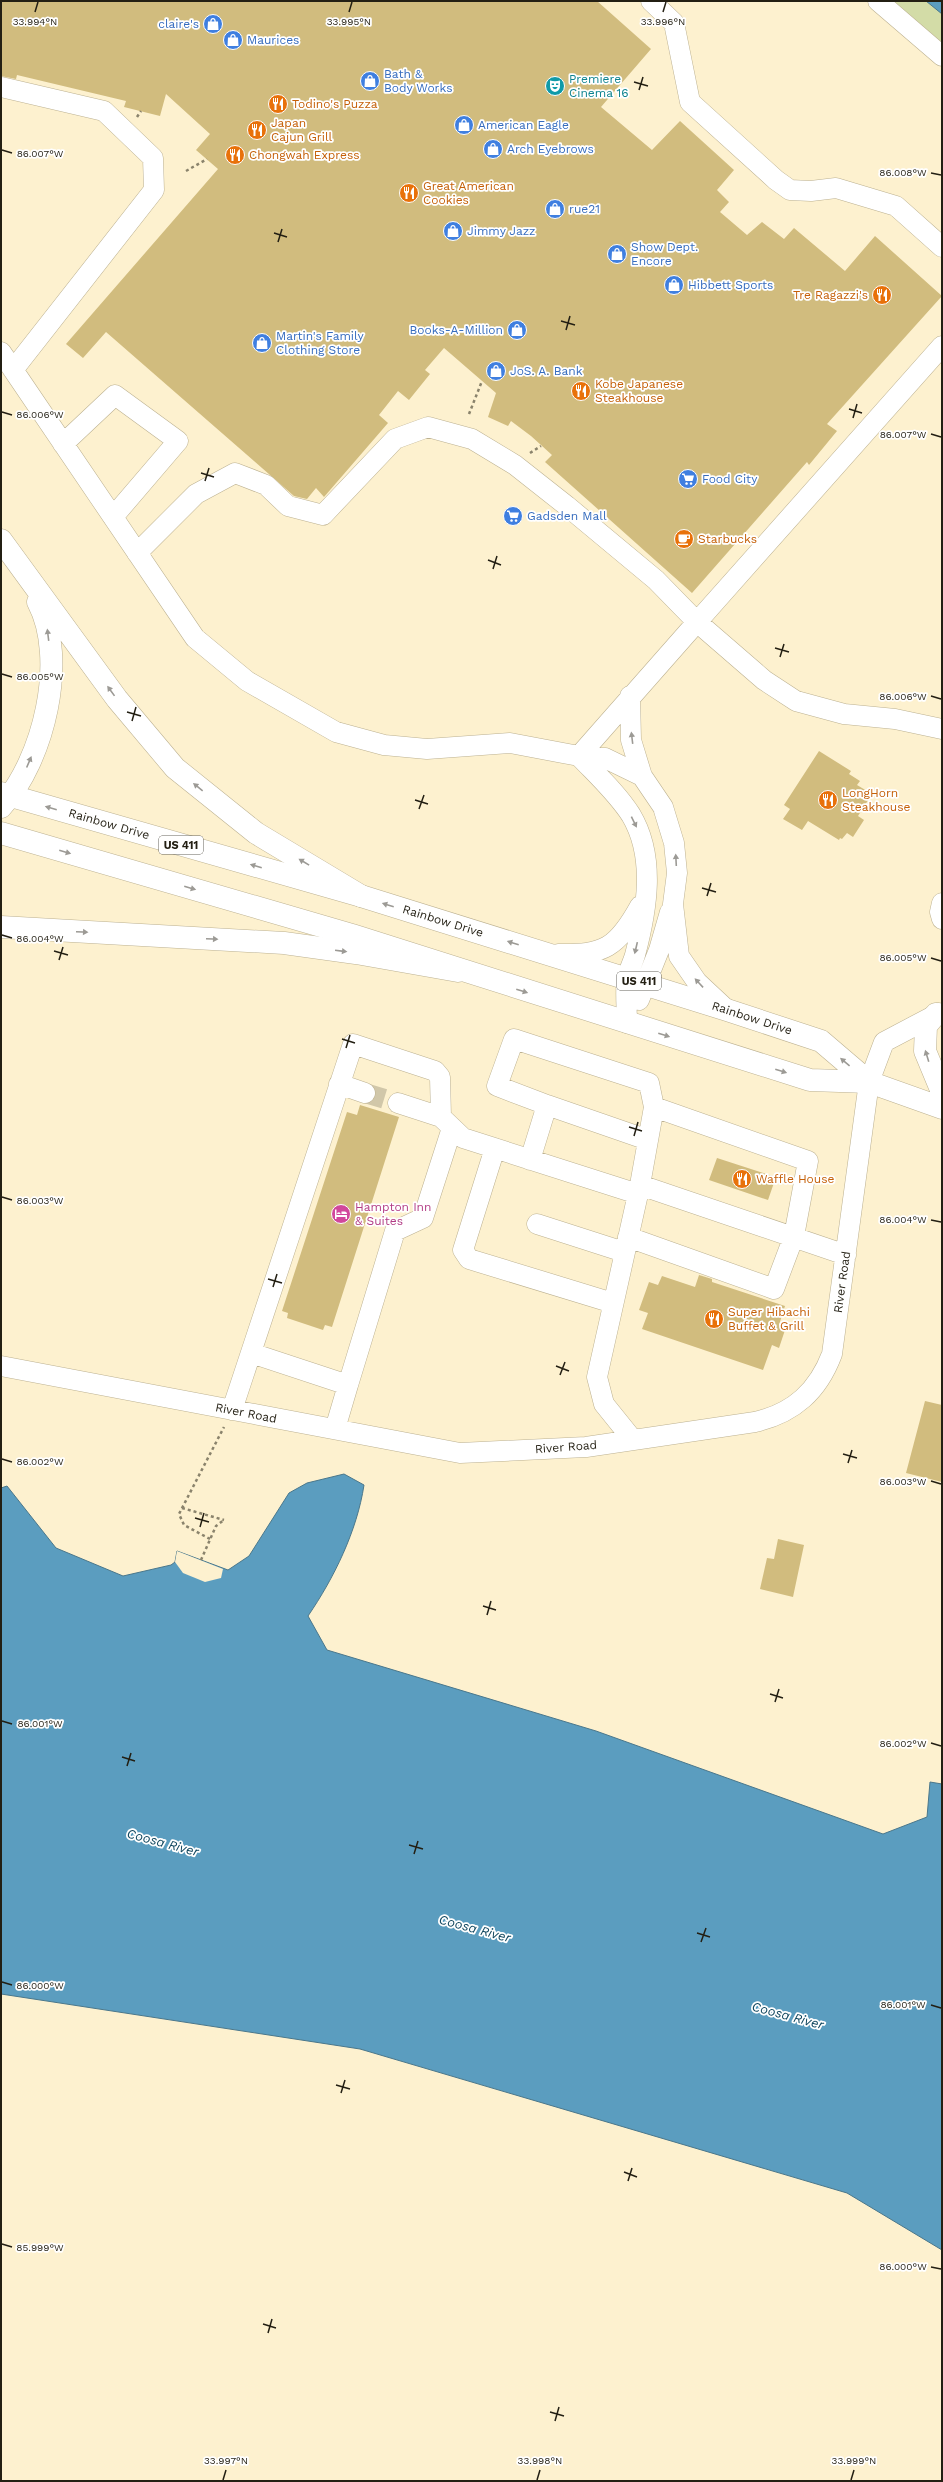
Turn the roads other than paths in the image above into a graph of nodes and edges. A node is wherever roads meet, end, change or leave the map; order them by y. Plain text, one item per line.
1 (651, 1) edge
2 (878, 1) edge
3 (942, 56) edge
4 (1, 87) edge
5 (942, 247) edge
6 (942, 346) edge
7 (1, 352) edge
8 (13, 370) junction
9 (63, 444) junction
10 (113, 517) junction
11 (1, 540) edge
12 (137, 553) junction
13 (17, 562) junction
14 (697, 622) junction
15 (630, 696) junction
16 (942, 729) edge
17 (579, 756) junction
18 (642, 776) junction
19 (4, 799) edge
20 (1, 833) edge
21 (361, 896) junction
22 (646, 896) junction
23 (942, 903) edge
24 (672, 904) junction
25 (942, 919) edge
26 (1, 927) edge
27 (550, 954) junction
28 (458, 971) junction
29 (637, 981) junction
30 (727, 1010) junction
31 (939, 1013) edge
32 (627, 1023) junction
33 (869, 1082) junction
34 (339, 1084) junction
35 (365, 1092) tunnel mouth
36 (942, 1092) edge
37 (398, 1103) tunnel mouth
38 (547, 1105) junction
39 (654, 1108) junction
40 (942, 1108) edge
41 (447, 1123) junction
42 (648, 1140) junction
43 (495, 1148) junction
44 (530, 1160) junction
45 (639, 1190) junction
46 (537, 1224) dead end
47 (794, 1236) junction
48 (626, 1245) junction
49 (846, 1255) junction
50 (613, 1303) junction
51 (251, 1353) junction
52 (1, 1366) edge
53 (348, 1385) junction
54 (232, 1410) junction
55 (335, 1429) junction
56 (633, 1440) junction

1 - 5 street
2 - 3 street
4 - 8 street
6 - 14 street
7 - 8 street
8 - 9 street
9 - 10 street
9 - 10 street
10 - 12 street
11 - 13 main road
12 - 14 street
12 - 17 street
19 -> 13 main road
21 -> 13 main road
14 - 15 street
14 - 16 street
15 - 17 street
18 -> 15 street
17 - 18 street
17 -> 22 street
24 -> 18 street
21 -> 19 main road, Rainbow Drive / US 411
20 -> 28 main road, Rainbow Drive / US 411
27 -> 21 main road, Rainbow Drive / US 411
22 - 27 street
22 -> 29 street
23 - 25 street
24 - 29 street
30 -> 24 street
26 -> 28 main road
27 - 29 main road, Rainbow Drive / US 411
28 -> 32 main road, Rainbow Drive / US 411
29 - 30 main road, Rainbow Drive / US 411
29 - 32 street
33 -> 30 main road, Rainbow Drive / US 411
31 - 33 street, River Road
36 -> 31 main road
32 -> 33 main road, Rainbow Drive / US 411
33 - 40 main road, Rainbow Drive / US 411
33 - 49 street, River Road
34 - 35 street
34 - 41 street
34 - 51 street
37 - 41 street
38 - 39 street
38 - 42 street
38 - 44 street
39 - 42 street
39 - 47 street
41 - 43 street
41 - 53 street
42 - 45 street
43 - 44 street
43 - 50 street
44 - 45 street
45 - 47 street
45 - 48 street
46 - 48 street
47 - 48 street
47 - 49 street
48 - 50 street
49 - 56 street, River Road
50 - 56 street
51 - 53 street
51 - 54 street
52 - 54 street, River Road
53 - 55 street
54 - 55 street, River Road
55 - 56 street, River Road

